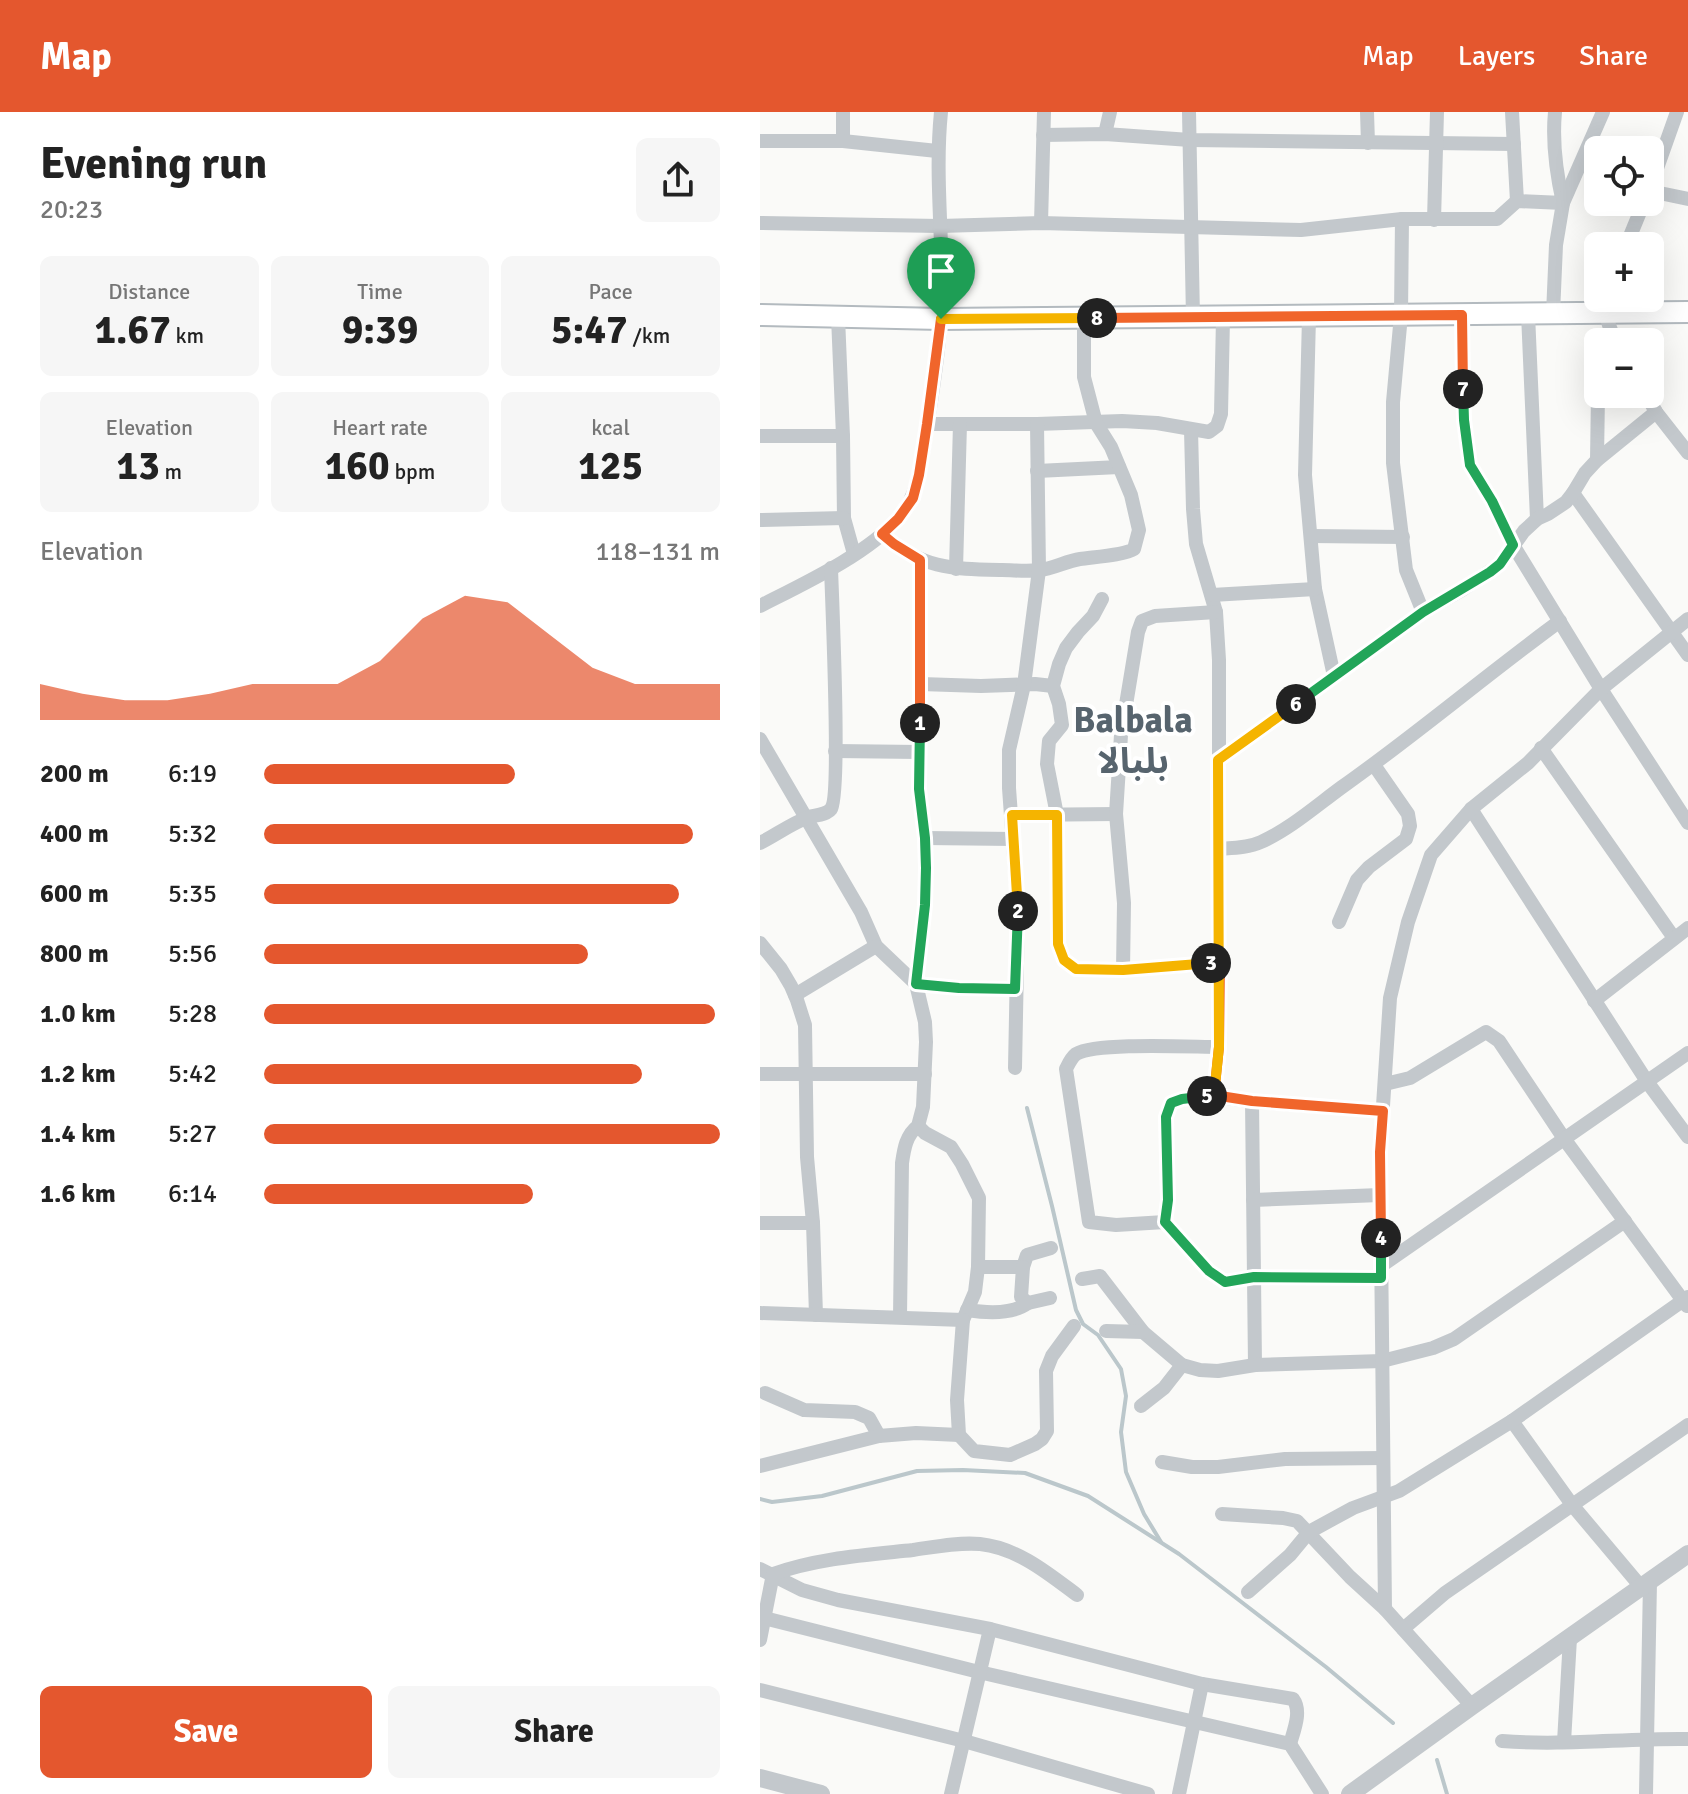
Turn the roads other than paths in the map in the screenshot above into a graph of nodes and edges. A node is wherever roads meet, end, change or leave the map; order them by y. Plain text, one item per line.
1 (843, 112) edge
2 (941, 112) edge
3 (1044, 112) edge
4 (1110, 112) edge
5 (1189, 112) edge
6 (1367, 112) edge
7 (1437, 112) edge
8 (1512, 112) edge
9 (1555, 112) edge
10 (1603, 112) edge
11 (1677, 112) edge
12 (1105, 134) junction
13 (1043, 135) junction
14 (1190, 140) junction
15 (760, 141) edge
16 (843, 141) junction
17 (1368, 143) junction
18 (1436, 144) junction
19 (1514, 144) junction
20 (1664, 150) edge
21 (937, 151) junction
22 (1664, 193) edge
23 (1688, 199) edge
24 (1517, 201) junction
25 (1563, 203) junction
26 (1402, 219) junction
27 (1434, 220) junction
28 (760, 223) edge
29 (1041, 223) junction
30 (940, 226) junction
31 (1192, 226) junction
32 (1584, 309) edge
33 (1664, 310) edge
34 (1688, 312) edge
35 (1528, 314) junction
36 (1553, 314) junction
37 (760, 315) edge
38 (1401, 315) junction
39 (1462, 315) junction
40 (838, 317) junction
41 (1309, 317) junction
42 (1084, 318) junction
43 (1193, 318) junction
44 (1223, 318) junction
45 (941, 319) junction
46 (1598, 408) edge
47 (1654, 408) edge
48 (1656, 412) junction
49 (1096, 423) junction
50 (927, 424) junction
51 (960, 424) junction
52 (1037, 424) junction
53 (1191, 430) junction
54 (760, 436) edge
55 (843, 436) junction
56 (1687, 450) edge
57 (1597, 460) junction
58 (1119, 467) junction
59 (1037, 471) junction
60 (1573, 493) junction
61 (844, 518) junction
62 (1537, 519) junction
63 (760, 520) edge
64 (882, 534) junction
65 (1311, 536) junction
66 (1403, 537) junction
67 (1513, 545) junction
68 (854, 554) junction
69 (920, 560) junction
70 (831, 568) junction
71 (956, 569) junction
72 (1039, 570) junction
73 (1315, 589) junction
74 (1212, 595) junction
75 (1102, 599) dead end
76 (760, 606) edge
77 (1216, 612) junction
78 (1423, 612) junction
79 (1688, 619) edge
80 (1560, 621) junction
81 (1672, 632) junction
82 (1688, 655) edge
83 (1334, 676) junction
84 (921, 684) junction
85 (1024, 685) junction
86 (1053, 686) junction
87 (1601, 689) junction
88 (760, 739) edge
89 (1541, 748) junction
90 (835, 751) junction
91 (919, 752) junction
92 (1218, 760) junction
93 (1374, 765) junction
94 (1471, 809) junction
95 (1116, 814) junction
96 (1012, 815) junction
97 (1057, 815) junction
98 (807, 818) junction
99 (1688, 823) edge
100 (925, 838) junction
101 (1014, 839) junction
102 (760, 843) edge
103 (1219, 849) junction
104 (1339, 922) dead end
105 (1688, 928) edge
106 (1674, 938) junction
107 (760, 943) edge
108 (876, 946) junction
109 (1220, 963) junction
110 (1123, 970) junction
111 (916, 984) junction
112 (1015, 989) junction
113 (795, 995) junction
114 (1594, 1001) junction
115 (1219, 1047) junction
116 (1688, 1053) edge
117 (1015, 1068) dead end
118 (760, 1074) edge
119 (805, 1074) junction
120 (925, 1074) junction
121 (1648, 1083) junction
122 (1385, 1084) junction
123 (1214, 1095) junction
124 (1252, 1101) junction
125 (1383, 1111) junction
126 (918, 1126) junction
127 (1688, 1137) edge
128 (1565, 1140) junction
129 (1380, 1195) junction
130 (1253, 1200) junction
131 (1625, 1221) junction
132 (1165, 1222) junction
133 (760, 1223) edge
134 (813, 1223) junction
135 (1051, 1248) dead end
136 (978, 1267) junction
137 (1023, 1267) junction
138 (1381, 1272) junction
139 (1254, 1277) junction
140 (1082, 1279) dead end
141 (1050, 1298) dead end
142 (1686, 1301) edge
143 (1028, 1303) junction
144 (760, 1313) edge
145 (816, 1315) junction
146 (965, 1315) junction
147 (900, 1317) junction
148 (1074, 1326) dead end
149 (1106, 1331) dead end
150 (1143, 1332) junction
151 (1382, 1361) junction
152 (1182, 1365) junction
153 (1255, 1365) junction
154 (765, 1393) dead end
155 (1141, 1406) dead end
156 (1512, 1421) junction
157 (1688, 1425) edge
158 (959, 1435) junction
159 (879, 1436) junction
160 (1383, 1458) junction
161 (1162, 1462) dead end
162 (760, 1466) edge
163 (1384, 1497) junction
164 (1573, 1506) junction
165 (1222, 1514) dead end
166 (1309, 1532) junction
167 (1688, 1554) edge
168 (767, 1572) edge
169 (1646, 1585) junction
170 (1248, 1592) dead end
171 (1077, 1595) dead end
172 (1385, 1609) junction
173 (763, 1617) edge
174 (990, 1629) junction
175 (1403, 1629) junction
176 (1570, 1638) junction
177 (760, 1640) edge
178 (979, 1672) junction
179 (1202, 1684) junction
180 (760, 1690) edge
181 (1472, 1706) junction
182 (1194, 1722) junction
183 (1647, 1739) junction
184 (1688, 1739) edge
185 (964, 1741) junction
186 (1502, 1741) dead end
187 (1564, 1742) junction
188 (1290, 1744) junction
189 (760, 1778) edge
190 (821, 1794) edge
191 (951, 1794) edge
192 (1148, 1794) edge
193 (1179, 1794) edge
194 (1322, 1794) edge
195 (1350, 1794) edge
196 (1646, 1794) edge

1 - 16 street
2 - 21 street
3 - 13 street
4 - 12 street
5 - 14 street
6 - 17 street
7 - 18 street
8 - 19 street
9 - 25 street
10 - 25 street
11 - 20 street
12 - 13 street
12 - 14 street
13 - 29 street
14 - 17 street
14 - 31 street
15 - 16 street
16 - 21 street
17 - 18 street
18 - 19 street
18 - 27 street
19 - 24 street
21 - 30 street
22 - 23 street
24 - 25 street
24 - 27 street
25 - 36 street
26 - 27 street
26 - 31 street
26 - 38 street
28 - 30 street
29 - 30 street
29 - 31 street
30 - 45 street
31 - 43 street
32 - 36 main road
33 - 34 main road
35 - 36 main road
35 - 39 main road
35 - 62 street
37 - 40 main road
38 - 39 main road
38 - 41 main road
38 - 66 street
39 - 67 street
40 - 45 main road
40 - 55 street
41 - 44 main road
41 - 65 street
42 - 43 main road
42 - 45 main road
42 - 49 street
43 - 44 main road
44 - 53 street
45 - 50 street
46 - 57 street
47 - 48 street
48 - 56 street
48 - 57 street
49 - 52 street
49 - 53 street
49 - 58 street
50 - 51 street
50 - 64 street
51 - 52 street
51 - 71 street
52 - 59 street
53 - 74 street
54 - 55 street
55 - 61 street
57 - 60 street
58 - 59 street
58 - 72 street
59 - 72 street
60 - 62 street
60 - 81 street
61 - 63 street
61 - 68 street
62 - 67 street
64 - 68 street
64 - 69 street
65 - 66 street
65 - 73 street
66 - 78 street
67 - 78 street
67 - 80 street
68 - 70 street
69 - 71 street
69 - 84 street
70 - 76 street
70 - 90 street
71 - 72 street
72 - 85 street
73 - 74 street
73 - 83 street
74 - 77 street
75 - 86 street
77 - 92 street
77 - 95 street
78 - 83 street
79 - 81 street
80 - 87 street
80 - 93 street
81 - 82 street
81 - 87 street
83 - 92 street
84 - 85 street
84 - 91 street
85 - 86 street
85 - 96 street
86 - 97 street
87 - 89 street
87 - 99 street
88 - 98 street
89 - 94 street
89 - 106 street
90 - 91 street
90 - 98 street
91 - 100 street
92 - 103 street
93 - 103 street
93 - 104 street
94 - 114 street
94 - 122 street
95 - 97 street
95 - 110 street
96 - 97 street
96 - 101 street
97 - 110 street
98 - 102 street
98 - 108 street
100 - 101 street
100 - 111 street
101 - 112 street
103 - 109 street
105 - 106 street
106 - 114 street
107 - 113 street
108 - 111 street
108 - 113 street
109 - 110 street
109 - 115 street
111 - 112 street
111 - 120 street
112 - 117 street
113 - 119 street
114 - 121 street
115 - 123 street
115 - 132 street
116 - 121 street
118 - 119 street
119 - 120 street
119 - 134 street
120 - 126 street
121 - 127 street
121 - 128 street
122 - 125 street
122 - 128 street
123 - 124 street
123 - 132 street
124 - 125 street
124 - 130 street
125 - 129 street
126 - 136 street
126 - 147 street
128 - 131 street
128 - 138 street
129 - 130 street
129 - 138 street
130 - 139 street
131 - 142 street
131 - 151 street
132 - 139 street
133 - 134 street
134 - 145 street
135 - 137 street
136 - 137 street
136 - 146 street
137 - 143 street
138 - 139 street
138 - 151 street
139 - 153 street
140 - 150 street
141 - 143 street
142 - 156 street
143 - 146 street
144 - 145 street
145 - 147 street
146 - 147 street
146 - 158 street
148 - 158 street
149 - 150 street
150 - 152 street
151 - 153 street
151 - 160 street
152 - 153 street
152 - 155 street
154 - 159 street
156 - 163 street
156 - 164 street
157 - 164 street
158 - 159 street
159 - 162 street
160 - 161 street
160 - 163 street
163 - 166 street
163 - 172 street
164 - 169 street
164 - 175 street
165 - 166 street
166 - 170 street
166 - 172 street
167 - 169 street
168 - 171 street
168 - 173 street
168 - 174 street
169 - 176 street
169 - 183 street
172 - 175 street
173 - 177 street
173 - 178 street
174 - 178 street
174 - 179 street
175 - 181 street
176 - 181 street
176 - 187 street
178 - 182 street
178 - 185 street
179 - 182 street
179 - 188 street
180 - 185 street
181 - 195 street
182 - 188 street
182 - 193 street
183 - 184 street
183 - 187 street
183 - 196 street
185 - 191 street
185 - 192 street
186 - 187 street
188 - 194 street
189 - 190 street

